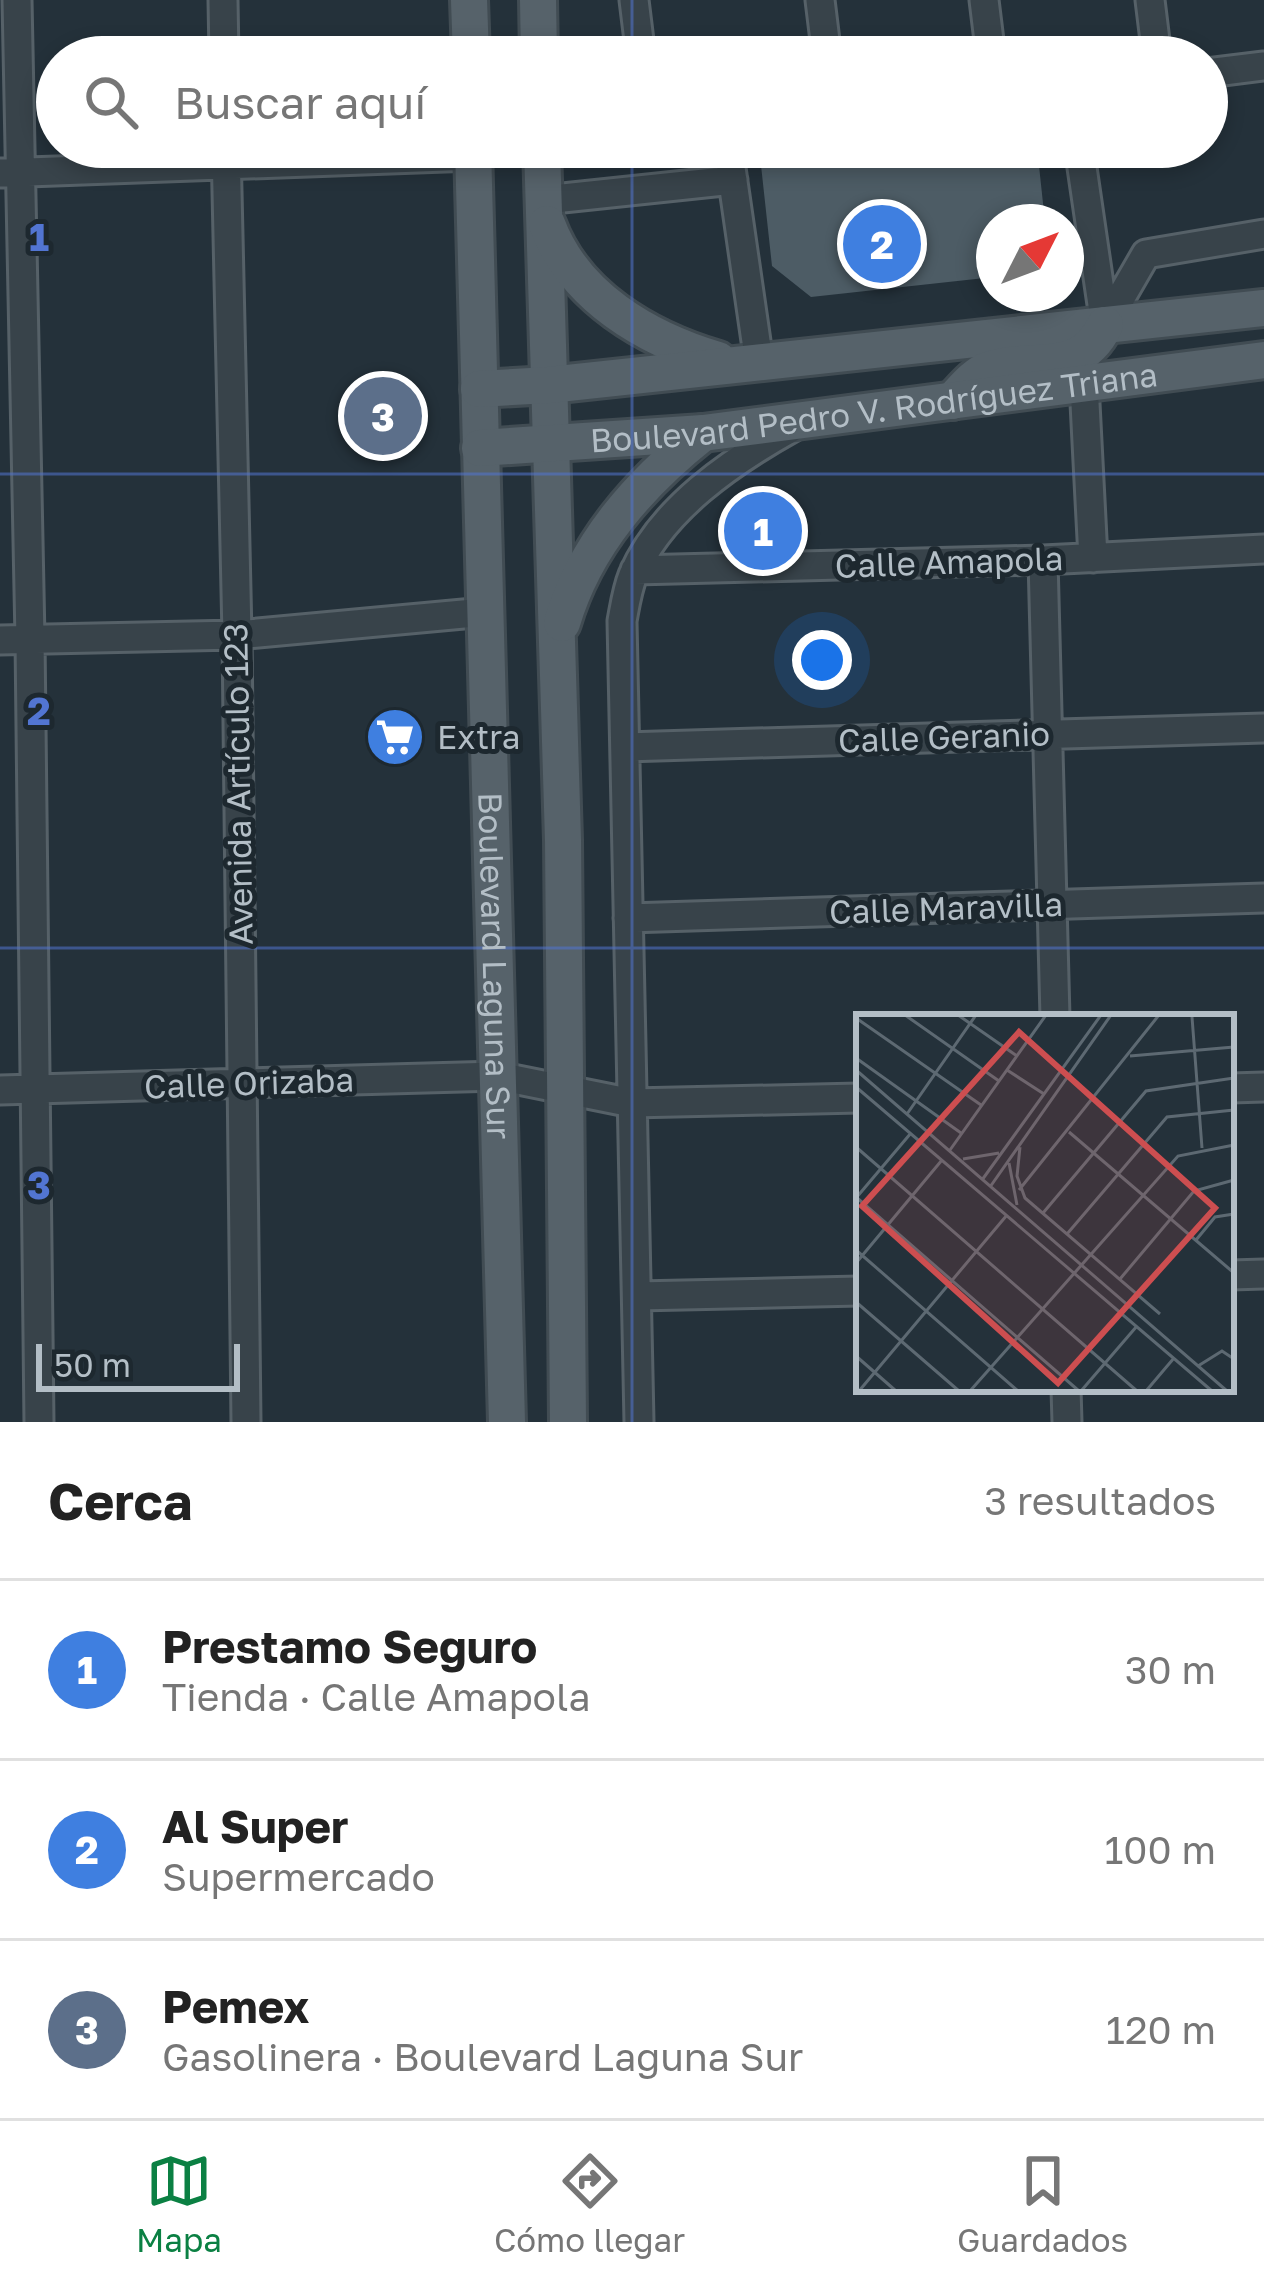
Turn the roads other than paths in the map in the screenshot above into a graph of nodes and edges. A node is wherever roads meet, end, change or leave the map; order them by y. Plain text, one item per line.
1 (17, 0) edge
2 (223, 0) edge
3 (469, 0) edge
4 (538, 0) edge
5 (634, 0) edge
6 (820, 0) edge
7 (984, 0) edge
8 (1150, 0) edge
9 (224, 36) edge
10 (470, 36) edge
11 (539, 36) edge
12 (638, 36) edge
13 (824, 36) edge
14 (988, 36) edge
15 (1154, 36) edge
16 (1264, 66) edge
17 (1228, 70) edge
18 (74, 168) edge
19 (226, 168) edge
20 (473, 168) edge
21 (547, 168) edge
22 (731, 168) edge
23 (1082, 168) edge
24 (10, 173) edge
25 (733, 180) junction
26 (544, 207) junction
27 (1264, 234) edge
28 (1264, 308) edge
29 (1106, 325) junction
30 (1264, 360) edge
31 (746, 364) junction
32 (1084, 384) junction
33 (549, 385) junction
34 (479, 389) junction
35 (952, 401) junction
36 (806, 419) junction
37 (703, 433) junction
38 (550, 442) junction
39 (480, 448) junction
40 (1264, 549) edge
41 (1093, 558) junction
42 (1043, 560) junction
43 (635, 570) junction
44 (485, 612) junction
45 (237, 635) junction
46 (30, 639) junction
47 (0, 640) edge
48 (557, 644) junction
49 (1264, 728) edge
50 (1048, 734) junction
51 (625, 747) junction
52 (1264, 898) edge
53 (1052, 905) junction
54 (628, 918) junction
55 (1055, 1014) edge
56 (498, 1076) junction
57 (242, 1083) junction
58 (1264, 1087) edge
59 (565, 1088) junction
60 (1234, 1088) edge
61 (35, 1089) junction
62 (0, 1090) edge
63 (856, 1098) edge
64 (632, 1103) junction
65 (1264, 1274) edge
66 (1234, 1275) edge
67 (856, 1291) edge
68 (637, 1296) junction
69 (1066, 1392) edge
70 (40, 1422) edge
71 (246, 1422) edge
72 (507, 1422) edge
73 (568, 1422) edge
74 (639, 1422) edge
75 (1067, 1422) edge

1 - 24 street
2 - 9 street
3 - 10 main road
4 - 11 main road
5 - 12 street
6 - 13 street
7 - 14 street
8 - 15 street
16 - 17 street
18 - 24 street
19 - 45 street, Avenida Artículo 123
20 - 34 main road, Boulevard Laguna Sur
21 - 26 main road, Boulevard Laguna Sur
22 - 25 street
23 - 29 street
24 - 46 street
25 - 26 street
25 - 31 street
26 - 31 main road
26 - 33 main road, Boulevard Laguna Sur
27 - 29 street
28 - 29 main road, Boulevard Pedro V. Rodríguez Triana
29 - 31 main road, Boulevard Pedro V. Rodríguez Triana
29 - 35 main road
30 - 32 main road, Boulevard Pedro V. Rodríguez Triana
31 - 33 main road, Boulevard Pedro V. Rodríguez Triana
32 - 35 main road, Boulevard Pedro V. Rodríguez Triana
32 - 41 street
33 - 34 main road, Boulevard Pedro V. Rodríguez Triana
33 - 38 main road, Boulevard Laguna Sur
34 - 39 main road, Boulevard Laguna Sur
35 - 36 main road, Boulevard Pedro V. Rodríguez Triana
36 - 37 main road, Boulevard Pedro V. Rodríguez Triana
36 - 43 street
37 - 38 main road, Boulevard Pedro V. Rodríguez Triana
37 - 48 main road
38 - 39 main road, Boulevard Pedro V. Rodríguez Triana
38 - 48 main road, Boulevard Laguna Sur
39 - 44 main road, Boulevard Laguna Sur
40 - 41 street, Calle Amapola
41 - 42 street, Calle Amapola
42 - 43 street, Calle Amapola
42 - 50 street
43 - 51 street
44 - 45 street
44 - 56 main road, Boulevard Laguna Sur
45 - 46 street
45 - 57 street, Avenida Artículo 123
46 - 47 street
46 - 61 street
48 - 59 main road, Boulevard Laguna Sur
49 - 50 street, Calle Geranio
50 - 51 street, Calle Geranio
50 - 53 street
51 - 54 street
52 - 53 street, Calle Maravilla
53 - 54 street, Calle Maravilla
53 - 55 street
54 - 64 street
56 - 57 street, Calle Orizaba
56 - 59 street, Calle Orizaba
56 - 72 main road, Boulevard Laguna Sur
57 - 61 street, Calle Orizaba
57 - 71 street, Avenida Artículo 123
58 - 60 street
59 - 64 street, Calle Orizaba
59 - 73 main road, Boulevard Laguna Sur
61 - 62 street, Calle Orizaba
61 - 70 street
63 - 64 street, Calle Orizaba
64 - 68 street
65 - 66 street
67 - 68 street
68 - 74 street
69 - 75 street

